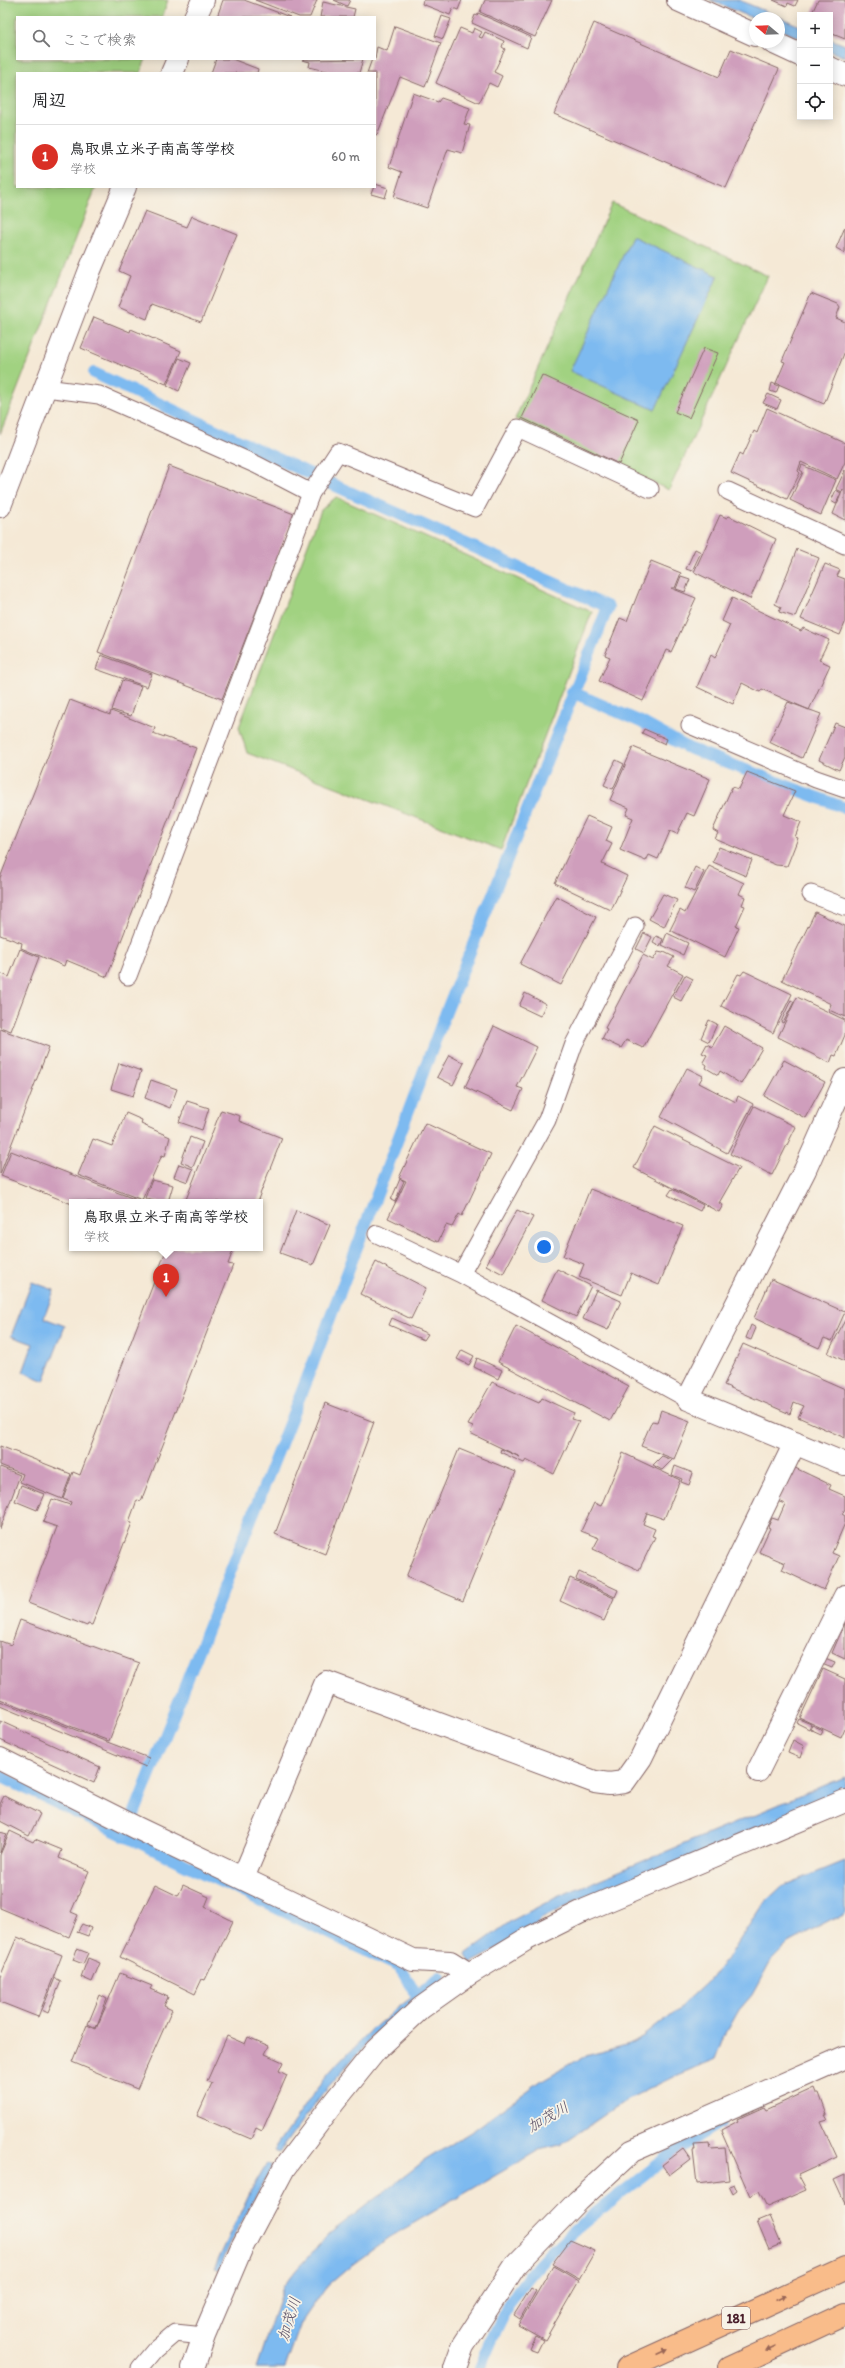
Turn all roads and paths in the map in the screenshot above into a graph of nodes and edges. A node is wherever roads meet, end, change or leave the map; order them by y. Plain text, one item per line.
1 (202, 0) edge
2 (678, 0) edge
3 (196, 16) edge
4 (749, 32) edge
5 (785, 48) edge
6 (797, 54) edge
7 (178, 60) edge
8 (833, 69) edge
9 (172, 72) edge
10 (845, 75) edge
11 (125, 188) edge
12 (46, 388) junction
13 (650, 489) dead end
14 (728, 491) dead end
15 (312, 493) junction
16 (0, 506) edge
17 (845, 545) edge
18 (690, 725) dead end
19 (845, 789) edge
20 (811, 894) dead end
21 (845, 907) edge
22 (635, 926) dead end
23 (128, 976) dead end
24 (845, 1080) edge
25 (377, 1234) dead end
26 (461, 1274) junction
27 (688, 1398) junction
28 (795, 1443) junction
29 (845, 1464) edge
30 (845, 1596) edge
31 (0, 1759) edge
32 (758, 1771) dead end
33 (845, 1801) edge
34 (243, 1878) junction
35 (469, 1974) junction
36 (845, 2057) edge
37 (845, 2269) edge
38 (845, 2314) edge
39 (204, 2336) junction
40 (140, 2368) edge
41 (193, 2368) edge
42 (455, 2368) edge
43 (627, 2368) edge
44 (729, 2368) edge

1 - 3 street
2 - 4 street
5 - 6 street
7 - 9 street
8 - 10 street
11 - 12 street
12 - 15 lane
12 - 16 street
13 - 15 lane
14 - 17 lane
15 - 23 lane
18 - 19 lane
20 - 21 lane
22 - 26 lane
24 - 27 street
25 - 26 lane
26 - 27 lane
27 - 28 street
28 - 29 street
28 - 34 street
30 - 32 street
31 - 34 street
33 - 35 street
34 - 35 street
35 - 39 street
36 - 42 street
43 -> 37 highway, 181
38 -> 44 highway
39 - 40 lane
39 - 41 street

